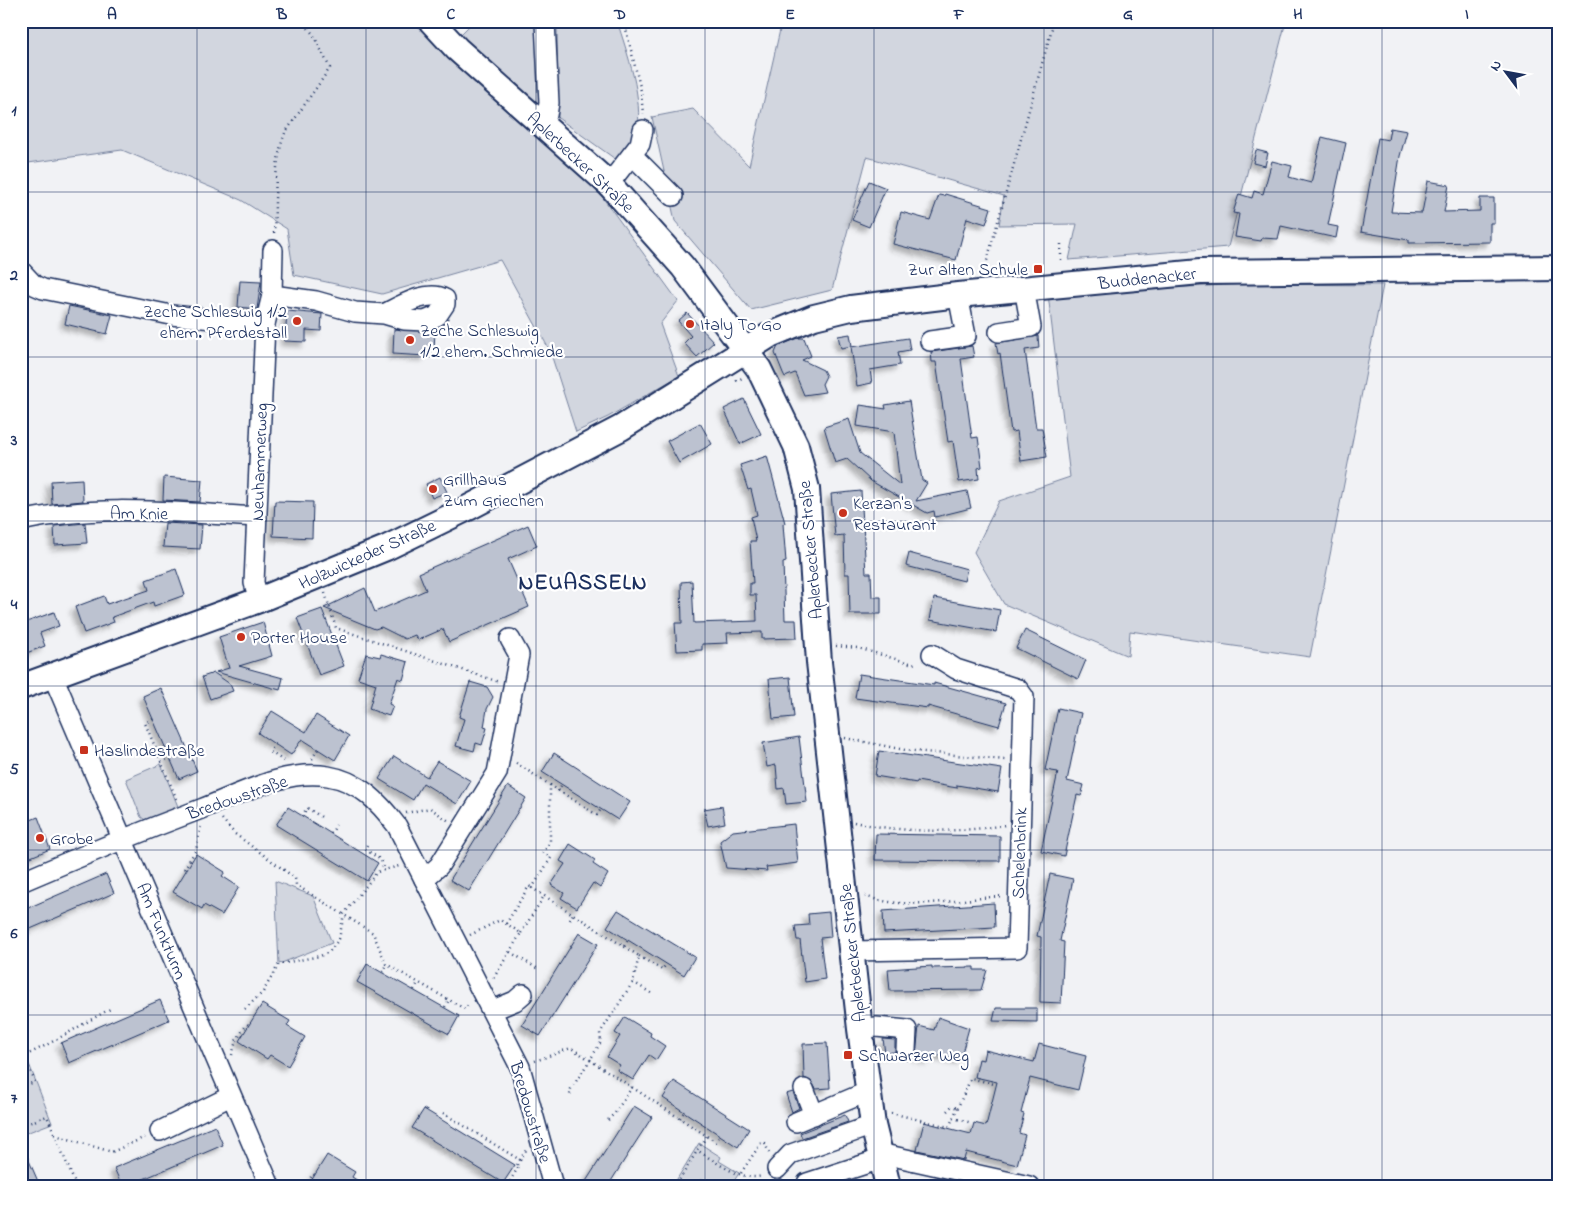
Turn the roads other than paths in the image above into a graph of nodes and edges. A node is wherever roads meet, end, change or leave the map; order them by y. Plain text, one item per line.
1 (431, 21) edge
2 (545, 21) edge
3 (540, 123) junction
4 (643, 130) road end
5 (632, 155) junction
6 (609, 184) junction
7 (673, 196) dead end
8 (273, 250) road end
9 (1558, 268) edge
10 (21, 271) edge
11 (1024, 288) junction
12 (272, 295) junction
13 (958, 295) junction
14 (384, 314) dead end
15 (265, 324) junction
16 (999, 332) dead end
17 (930, 341) dead end
18 (746, 349) junction
19 (257, 517) junction
20 (21, 521) edge
21 (259, 600) junction
22 (510, 638) dead end
23 (932, 654) road end
24 (53, 676) junction
25 (21, 687) edge
26 (123, 838) junction
27 (424, 879) junction
28 (21, 882) edge
29 (852, 951) junction
30 (523, 994) dead end
31 (493, 1010) junction
32 (860, 1030) junction
33 (906, 1050) dead end
34 (804, 1089) dead end
35 (869, 1091) junction
36 (231, 1096) junction
37 (814, 1114) junction
38 (881, 1119) junction
39 (796, 1122) dead end
40 (160, 1130) road end
41 (880, 1156) junction
42 (777, 1169) road end
43 (807, 1183) dead end
44 (270, 1186) edge
45 (553, 1186) edge
46 (888, 1186) edge
47 (1029, 1186) edge

1 - 3 main road, Aplerbecker Straße
2 - 3 street
3 - 6 main road, Aplerbecker Straße
4 - 5 street
5 - 6 street
5 - 7 street
6 - 18 main road, Aplerbecker Straße
8 - 12 street, Neuhammerweg
9 - 11 main road, Buddenacker
10 - 15 street
11 - 13 main road, Buddenacker
11 - 16 street
12 - 14 street
12 - 15 street, Neuhammerweg
13 - 17 street
13 - 18 main road, Buddenacker
15 - 19 street, Neuhammerweg
18 - 21 main road, Holzwickeder Straße
18 - 29 main road, Aplerbecker Straße
19 - 20 street, Am Knie
19 - 21 street, Neuhammerweg
21 - 24 main road, Holzwickeder Straße
22 - 27 street
23 - 29 street, Schelenbrink
24 - 25 main road, Holzwickeder Straße
24 - 26 street, Am Funkturm
26 - 27 street, Bredowstraße
26 - 28 street
26 - 36 street, Am Funkturm
27 - 31 street, Bredowstraße
29 - 32 main road, Aplerbecker Straße
30 - 31 street
31 - 45 street, Bredowstraße
32 - 33 street
32 - 35 main road, Aplerbecker Straße
34 - 37 street
35 - 37 street
35 - 38 main road, Aplerbecker Straße
36 - 40 street
36 - 44 street, Am Funkturm
37 - 39 street
38 - 41 main road, Aplerbecker Straße
38 - 42 street
41 - 43 street
41 - 46 main road, Aplerbecker Straße
41 - 47 street

